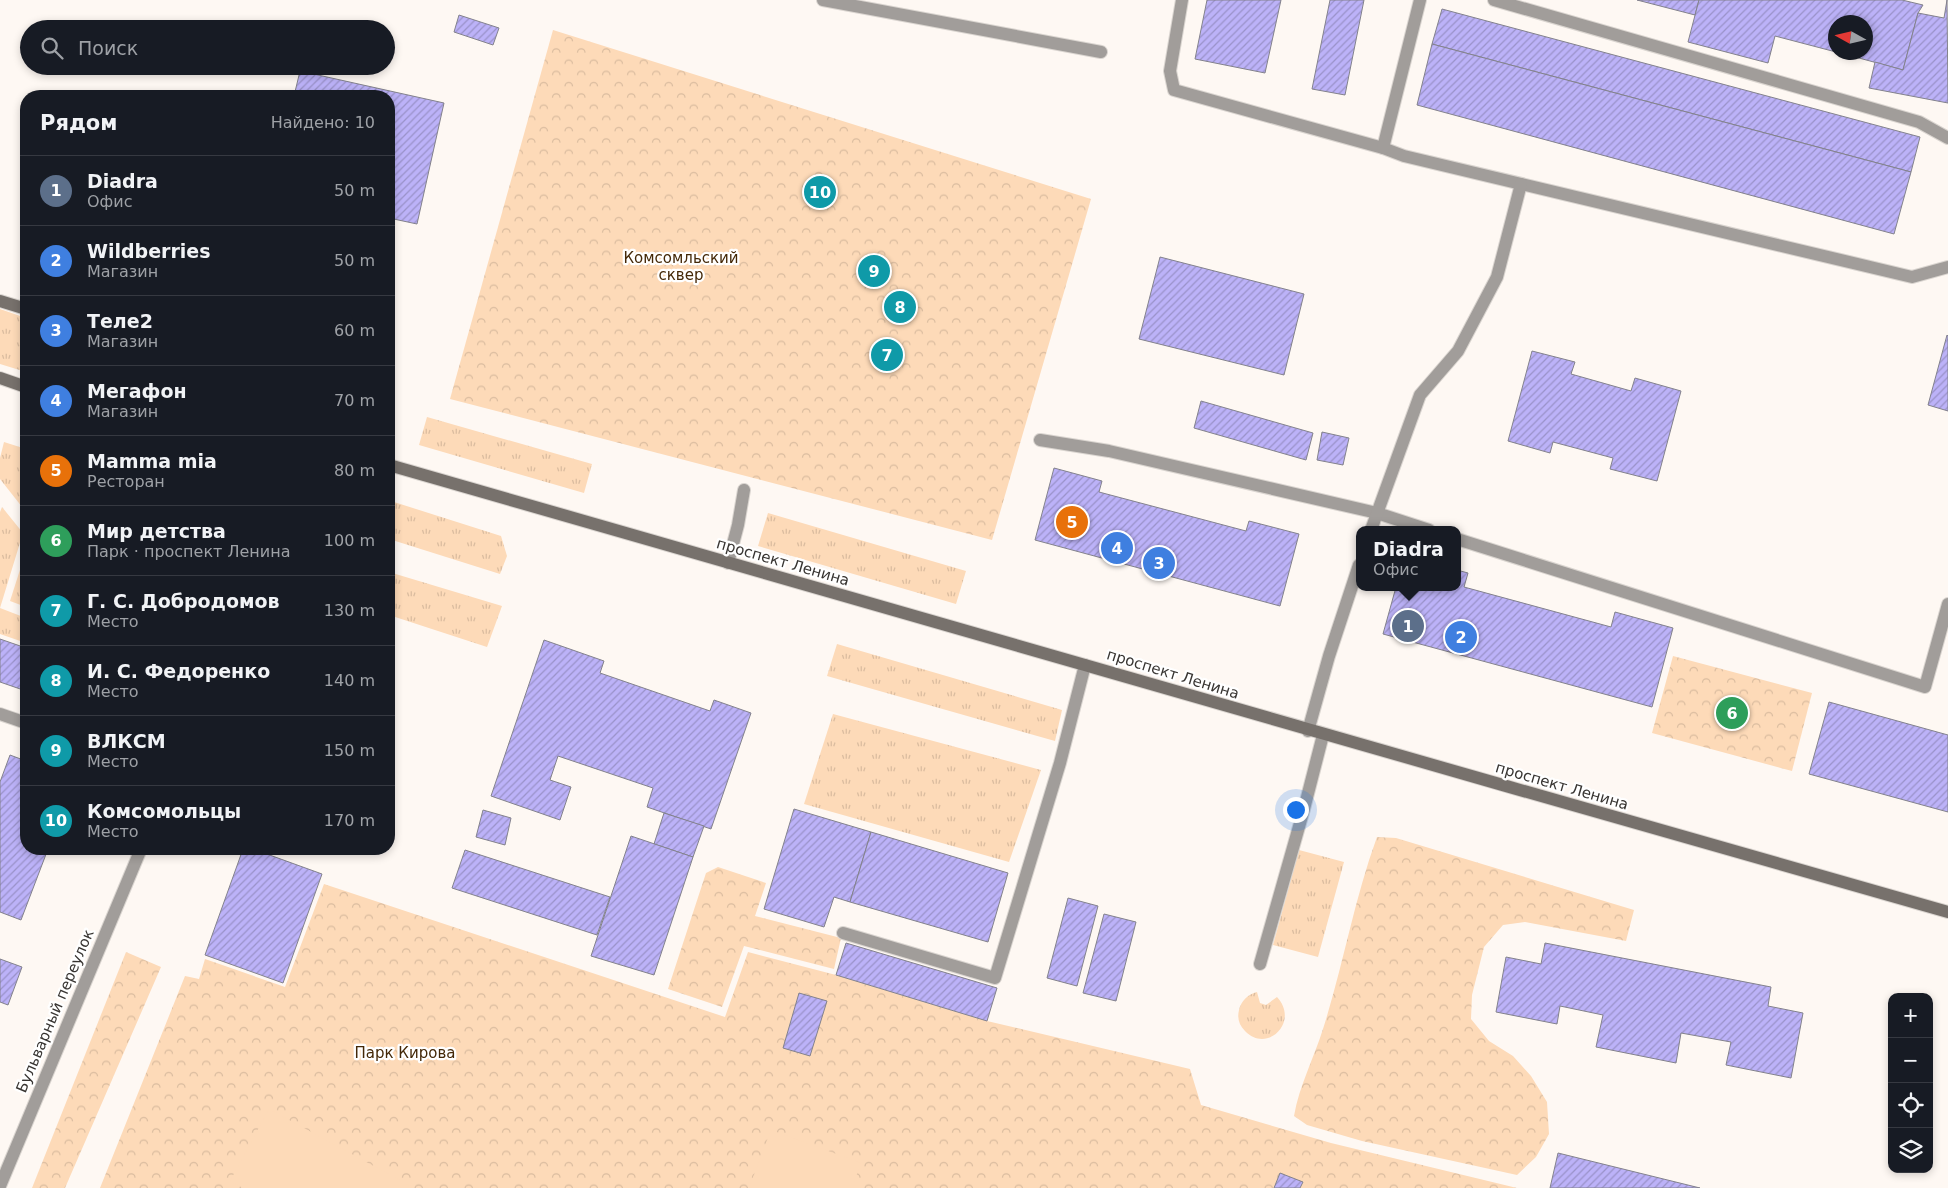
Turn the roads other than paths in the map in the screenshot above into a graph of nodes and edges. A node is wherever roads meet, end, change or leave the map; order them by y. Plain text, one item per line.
1 (823, 0) edge
2 (1182, 0) edge
3 (1420, 0) edge
4 (1494, 0) edge
5 (1102, 52) dead end
6 (1948, 138) edge
7 (1384, 148) junction
8 (1521, 184) junction
9 (1948, 268) edge
10 (0, 300) edge
11 (20, 308) edge
12 (0, 378) edge
13 (20, 385) edge
14 (1040, 440) dead end
15 (395, 466) edge
16 (744, 490) dead end
17 (1376, 513) junction
18 (1372, 526) edge
19 (1416, 526) edge
20 (1461, 540) edge
21 (728, 563) junction
22 (1356, 574) edge
23 (1948, 604) edge
24 (1084, 664) junction
25 (0, 714) edge
26 (20, 721) edge
27 (1308, 731) junction
28 (1323, 734) junction
29 (138, 855) edge
30 (1948, 912) edge
31 (843, 933) dead end
32 (1260, 964) dead end
33 (0, 1186) edge

1 - 5 street
2 - 7 street
3 - 7 street
4 - 6 street
7 - 8 street
8 - 9 street
8 - 17 street
10 - 11 main road
12 - 13 main road
14 - 17 street
15 - 21 main road, проспект Ленина
16 - 21 street
17 - 18 street
17 - 19 street
20 - 23 street
21 - 24 main road, проспект Ленина
22 - 27 street
24 - 27 main road, проспект Ленина
24 - 31 street
25 - 26 street
27 - 28 main road, проспект Ленина
28 - 30 main road, проспект Ленина
28 - 32 street
29 - 33 street, Бульварный переулок

